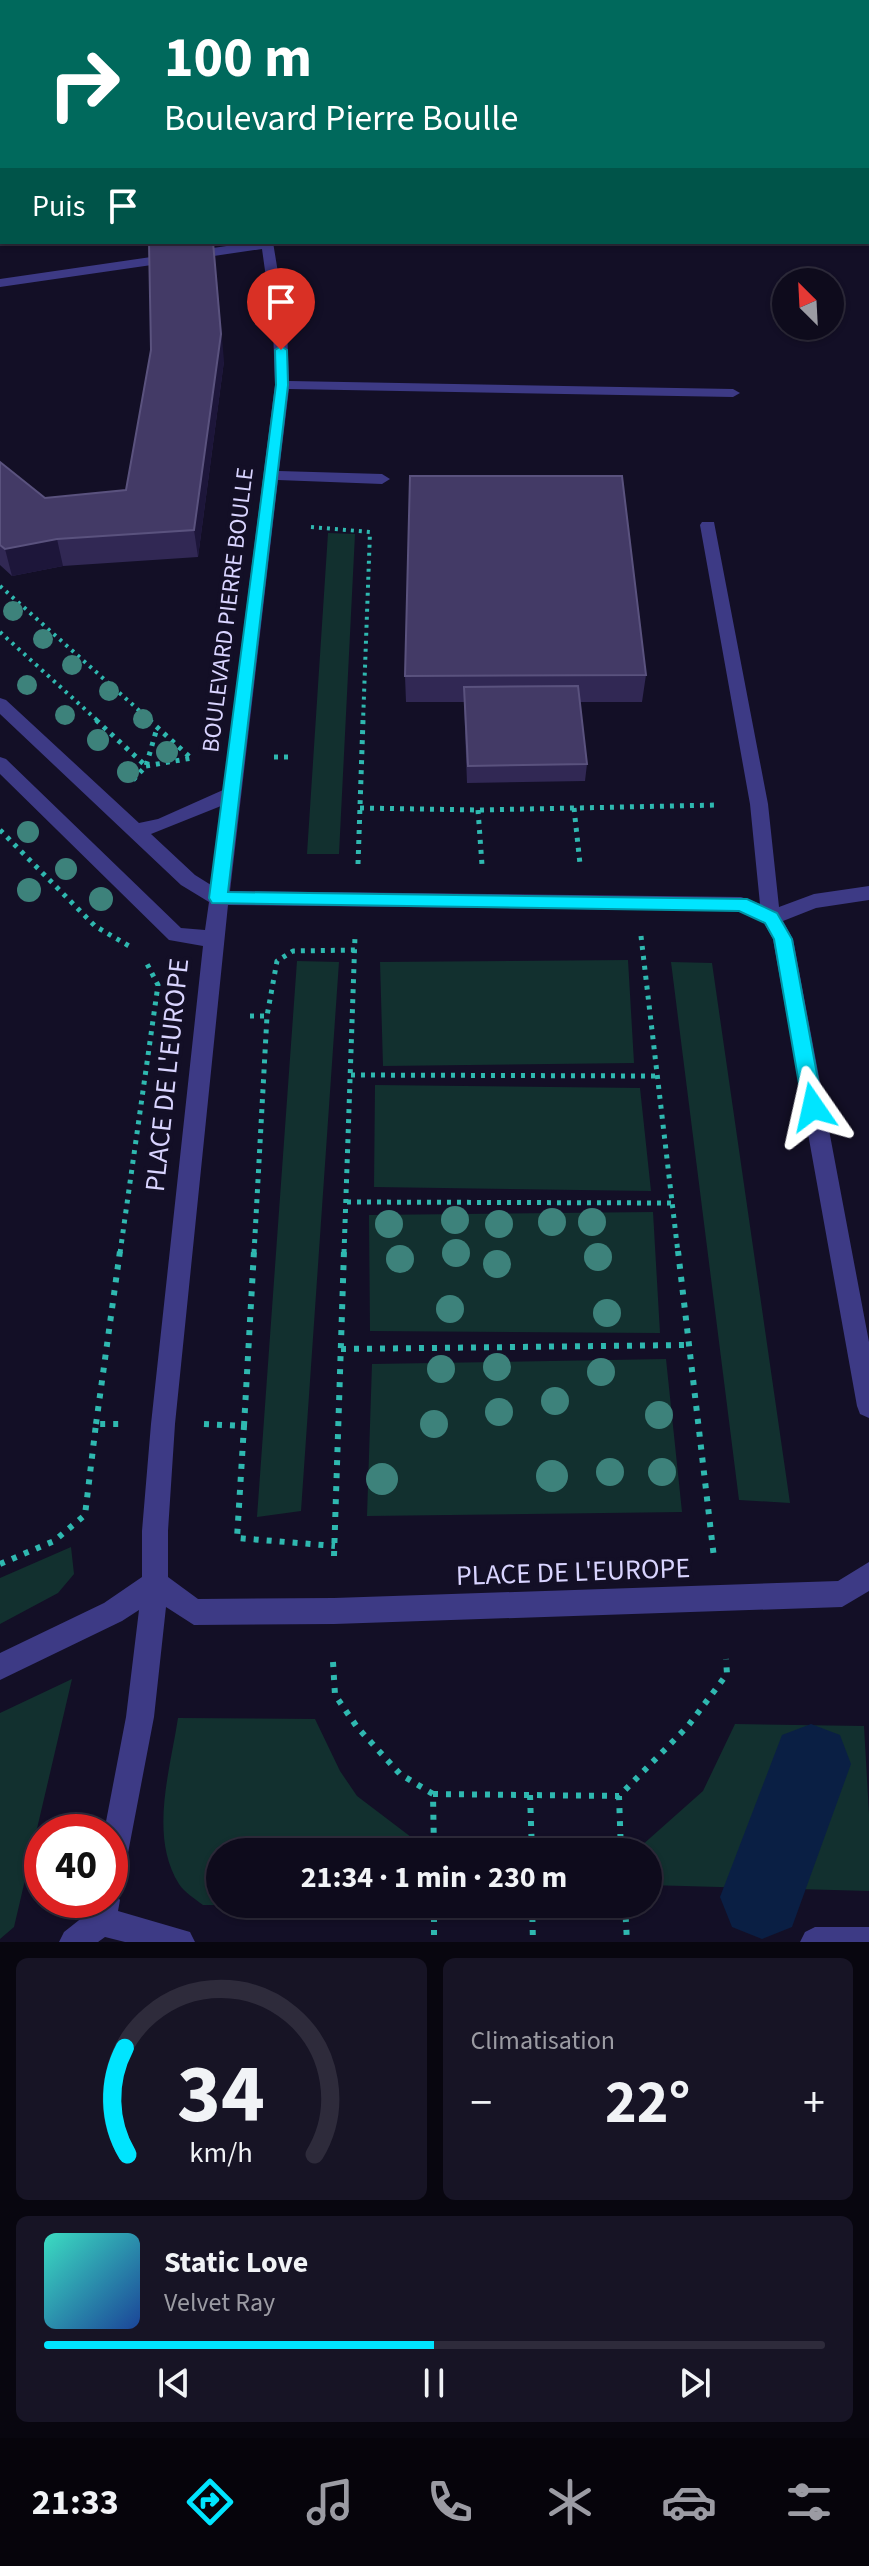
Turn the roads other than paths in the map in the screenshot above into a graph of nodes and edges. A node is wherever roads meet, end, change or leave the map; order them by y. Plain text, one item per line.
1 (260, 244) edge
2 (267, 244) edge
3 (0, 283) edge
4 (282, 385) junction
5 (733, 393) dead end
6 (269, 475) junction
7 (382, 479) dead end
8 (708, 525) dead end
9 (0, 704) edge
10 (0, 763) edge
11 (232, 794) junction
12 (136, 831) junction
13 (869, 893) edge
14 (218, 898) junction
15 (771, 918) junction
16 (214, 939) junction
17 (869, 1406) edge
18 (869, 1575) edge
19 (155, 1584) junction
20 (0, 1667) edge
21 (121, 1814) edge
22 (96, 1918) edge
23 (120, 1918) edge
24 (74, 1942) edge
25 (180, 1942) edge
26 (815, 1942) edge
27 (869, 1942) edge

1 - 3 street
2 - 4 street, BOULEVARD PIERRE BOULLE
4 - 5 street
4 - 6 street, BOULEVARD PIERRE BOULLE
6 - 7 street
6 - 11 street, BOULEVARD PIERRE BOULLE
8 - 15 street
9 - 12 street
10 - 16 street
11 - 12 street, BOULEVARD PIERRE BOULLE
11 - 14 street, BOULEVARD PIERRE BOULLE
12 - 14 street
13 - 15 street
14 - 15 street
14 - 16 street, PLACE DE L'EUROPE
15 - 17 street
16 - 19 street, PLACE DE L'EUROPE
18 - 19 street, PLACE DE L'EUROPE
19 - 20 street
19 - 21 street
22 - 24 street
23 - 25 street
26 - 27 street

